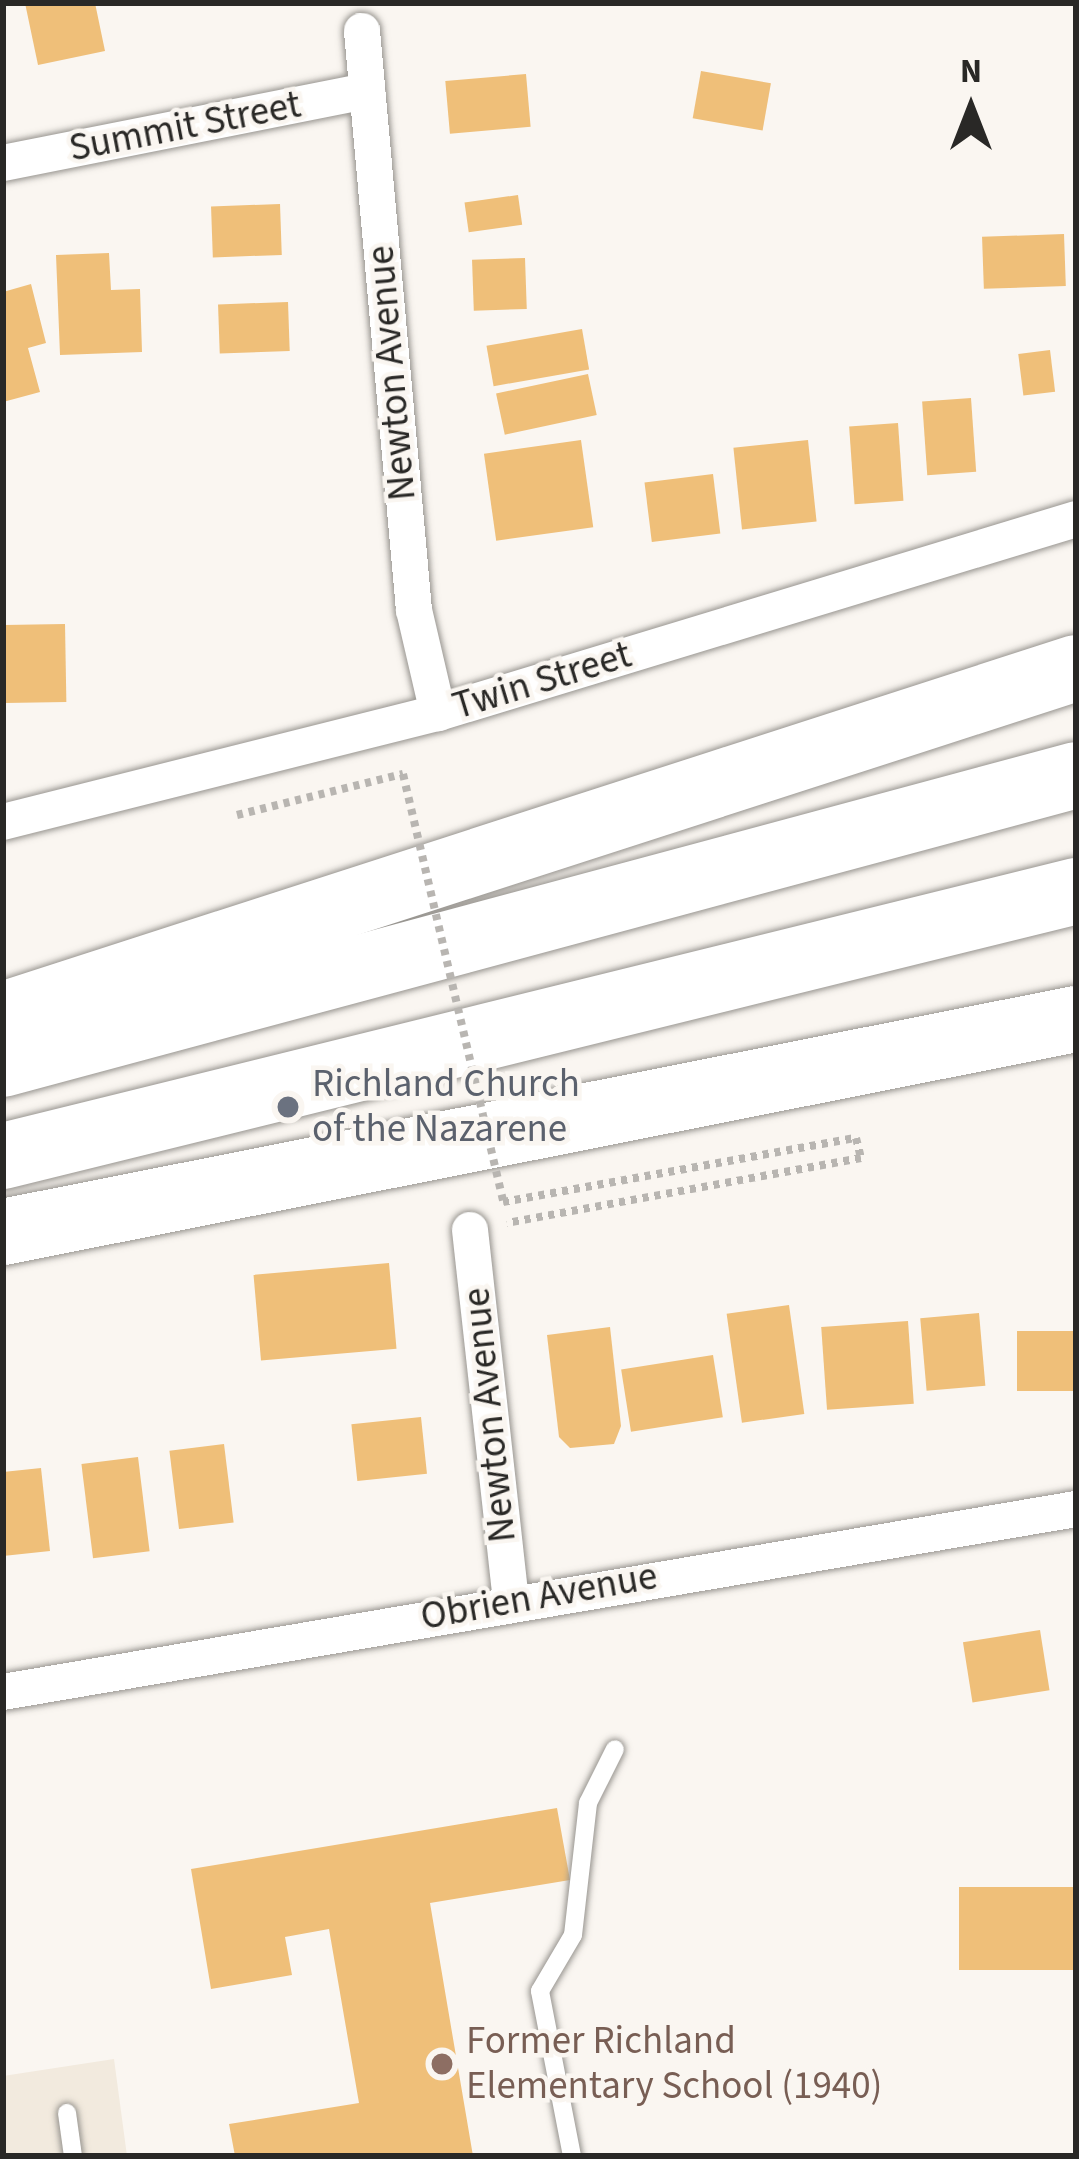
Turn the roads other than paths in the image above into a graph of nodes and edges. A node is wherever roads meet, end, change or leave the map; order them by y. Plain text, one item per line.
1 (362, 31) dead end
2 (367, 91) junction
3 (3, 163) edge
4 (1076, 518) edge
5 (1076, 668) edge
6 (439, 713) junction
7 (1076, 775) edge
8 (3, 822) edge
9 (1076, 886) edge
10 (3, 1015) edge
11 (1076, 1019) edge
12 (3, 1064) edge
13 (3, 1156) edge
14 (470, 1230) road end
15 (3, 1232) edge
16 (1076, 1509) edge
17 (511, 1601) junction
18 (3, 1692) edge
19 (615, 1749) dead end
20 (68, 2113) dead end
21 (73, 2156) edge
22 (572, 2156) edge

1 - 2 street, Newton Avenue
2 - 3 street, Summit Street
2 - 6 street, Newton Avenue
4 - 6 street, Twin Street
5 - 10 highway
6 - 8 street, Twin Street
7 - 12 highway
9 - 13 highway
11 - 15 highway
14 - 17 street, Newton Avenue
16 - 17 street, Obrien Avenue
17 - 18 street, Obrien Avenue
19 - 22 lane
20 - 21 lane

